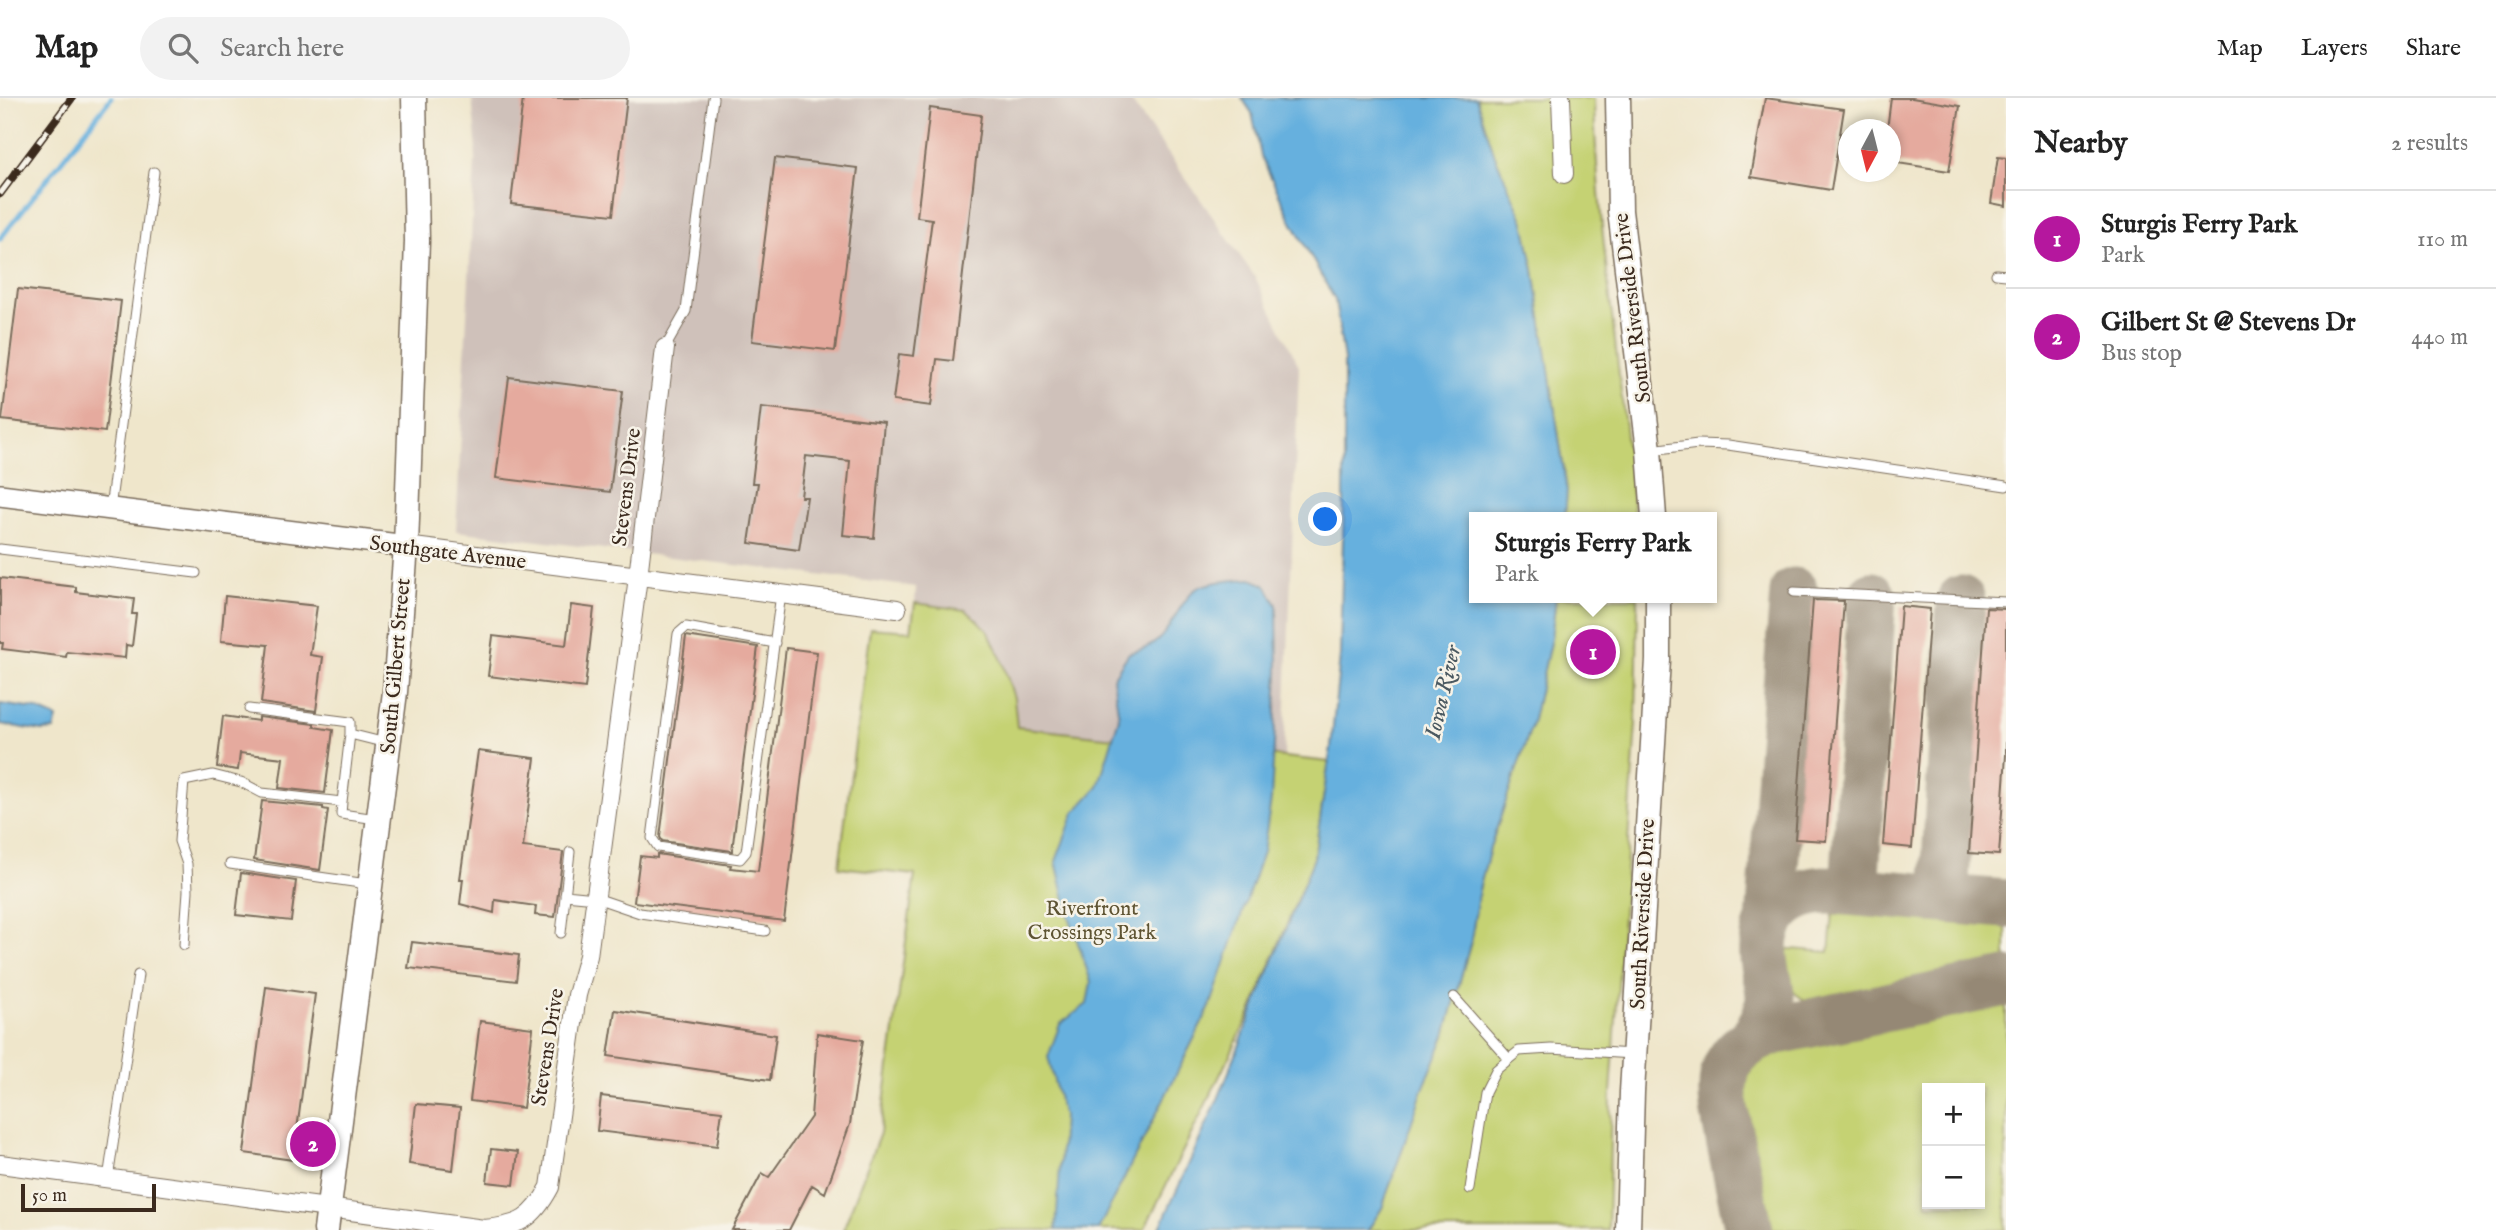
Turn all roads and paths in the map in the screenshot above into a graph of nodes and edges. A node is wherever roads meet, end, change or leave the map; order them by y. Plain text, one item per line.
1 (414, 98) edge
2 (713, 98) edge
3 (1561, 98) edge
4 (1618, 98) edge
5 (154, 172) dead end
6 (1564, 174) dead end
7 (666, 348) joint
8 (1649, 450) junction
9 (2006, 486) edge
10 (0, 495) edge
11 (110, 509) junction
12 (1654, 512) edge
13 (406, 546) junction
14 (0, 549) edge
15 (196, 573) dead end
16 (638, 577) junction
17 (1794, 592) dead end
18 (781, 594) junction
19 (2006, 602) edge
20 (1658, 603) edge
21 (897, 609) dead end
22 (775, 643) junction
23 (249, 709) dead end
24 (350, 734) junction
25 (388, 743) junction
26 (342, 802) junction
27 (379, 819) junction
28 (570, 852) dead end
29 (230, 864) dead end
30 (370, 885) junction
31 (565, 895) junction
32 (596, 898) junction
33 (765, 931) dead end
34 (561, 933) dead end
35 (184, 945) dead end
36 (138, 975) dead end
37 (1454, 996) dead end
38 (1634, 1054) junction
39 (1509, 1059) junction
40 (0, 1164) edge
41 (108, 1178) junction
42 (1470, 1189) dead end
43 (328, 1219) edge
44 (1628, 1230) edge

1 - 13 main road, South Gilbert Street
2 - 7 lane
3 - 6 street
4 - 8 main road, South Riverside Drive
5 - 11 lane
7 - 16 street, Stevens Drive
8 - 9 lane
8 - 12 main road, South Riverside Drive
10 - 11 street, Southgate Avenue
11 - 13 street, Southgate Avenue
13 - 16 street, Southgate Avenue
13 - 25 main road, South Gilbert Street
14 - 15 lane
16 - 18 street, Southgate Avenue
16 - 32 street, Stevens Drive
17 - 19 lane
18 - 21 street, Southgate Avenue
18 - 22 lane
20 - 38 main road, South Riverside Drive
22 - 22 lane
23 - 24 lane
24 - 25 lane
24 - 26 lane
25 - 27 main road, South Gilbert Street
26 - 27 lane
26 - 35 lane
27 - 30 main road, South Gilbert Street
28 - 31 lane
29 - 30 lane
30 - 43 main road, South Gilbert Street
31 - 32 lane
31 - 34 lane
32 - 33 lane
32 - 43 street, Stevens Drive
36 - 41 lane
37 - 39 lane
38 - 39 lane
38 - 44 main road, South Riverside Drive
39 - 42 lane
40 - 41 street, Stevens Drive
41 - 43 street, Stevens Drive

